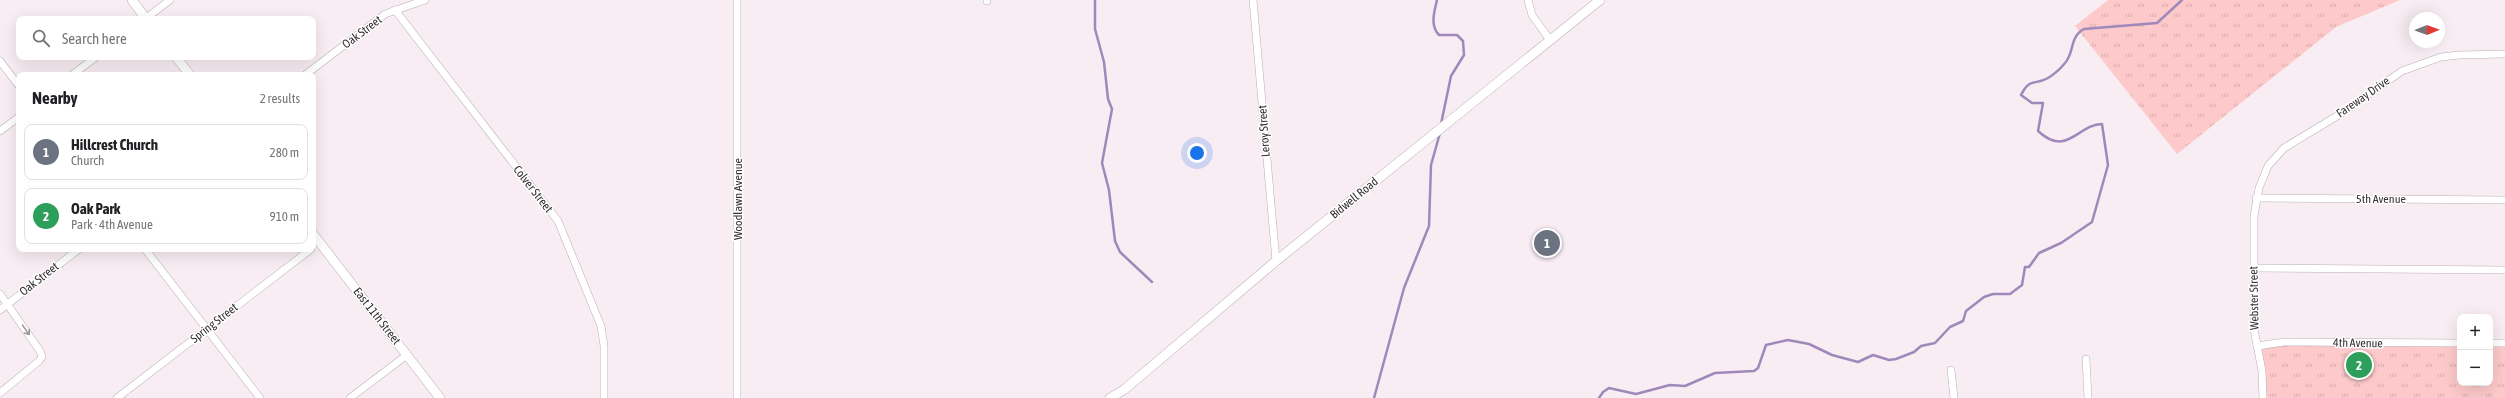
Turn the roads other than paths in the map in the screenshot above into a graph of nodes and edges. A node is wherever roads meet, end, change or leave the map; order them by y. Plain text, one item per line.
1 (132, 0) edge
2 (170, 0) edge
3 (425, 0) edge
4 (737, 0) edge
5 (1253, 0) edge
6 (1528, 0) edge
7 (1600, 0) edge
8 (395, 10) junction
9 (144, 16) edge
10 (150, 16) edge
11 (1550, 40) junction
12 (2505, 54) edge
13 (92, 60) edge
14 (178, 60) edge
15 (0, 61) edge
16 (76, 72) edge
17 (188, 72) edge
18 (309, 72) edge
19 (16, 82) edge
20 (16, 118) edge
21 (0, 131) edge
22 (2256, 198) junction
23 (2505, 200) edge
24 (316, 247) edge
25 (75, 252) edge
26 (147, 252) edge
27 (307, 252) edge
28 (1276, 261) junction
29 (2254, 268) junction
30 (2505, 270) edge
31 (0, 294) edge
32 (7, 304) junction
33 (0, 310) edge
34 (207, 329) junction
35 (2457, 343) edge
36 (2493, 343) edge
37 (2505, 343) edge
38 (2257, 346) junction
39 (407, 355) junction
40 (2086, 359) dead end
41 (1951, 370) dead end
42 (0, 393) edge
43 (117, 398) edge
44 (260, 398) edge
45 (350, 398) edge
46 (440, 398) edge
47 (604, 398) edge
48 (737, 398) edge
49 (1110, 398) edge
50 (1954, 398) edge
51 (2088, 398) edge
52 (2263, 398) edge

1 - 9 street
2 - 10 street
3 - 8 street, Oak Street
4 - 48 street, Woodlawn Avenue
5 - 28 street, Leroy Street
6 - 11 street
7 - 11 street, Bidwell Road
8 - 18 street, Oak Street
8 - 47 street, Colver Street
11 - 28 street, Bidwell Road
12 - 22 street, Fareway Drive
13 - 16 street
14 - 17 street
15 - 19 street
20 - 21 street
22 - 23 street, 5th Avenue
22 - 29 street, Webster Street
24 - 39 street, East 11th Street
25 - 32 street, Oak Street
26 - 34 street
27 - 34 street, Spring Street
28 - 49 street, Bidwell Road
29 - 30 street
29 - 38 street, Webster Street
31 - 32 street
32 - 33 street, Oak Street
32 -> 42 street
34 - 43 street, Spring Street
34 - 44 street
35 - 38 street, 4th Avenue
36 - 37 street
38 - 52 street, Webster Street
39 - 45 street
39 - 46 street, East 11th Street
40 - 51 street
41 - 50 street

